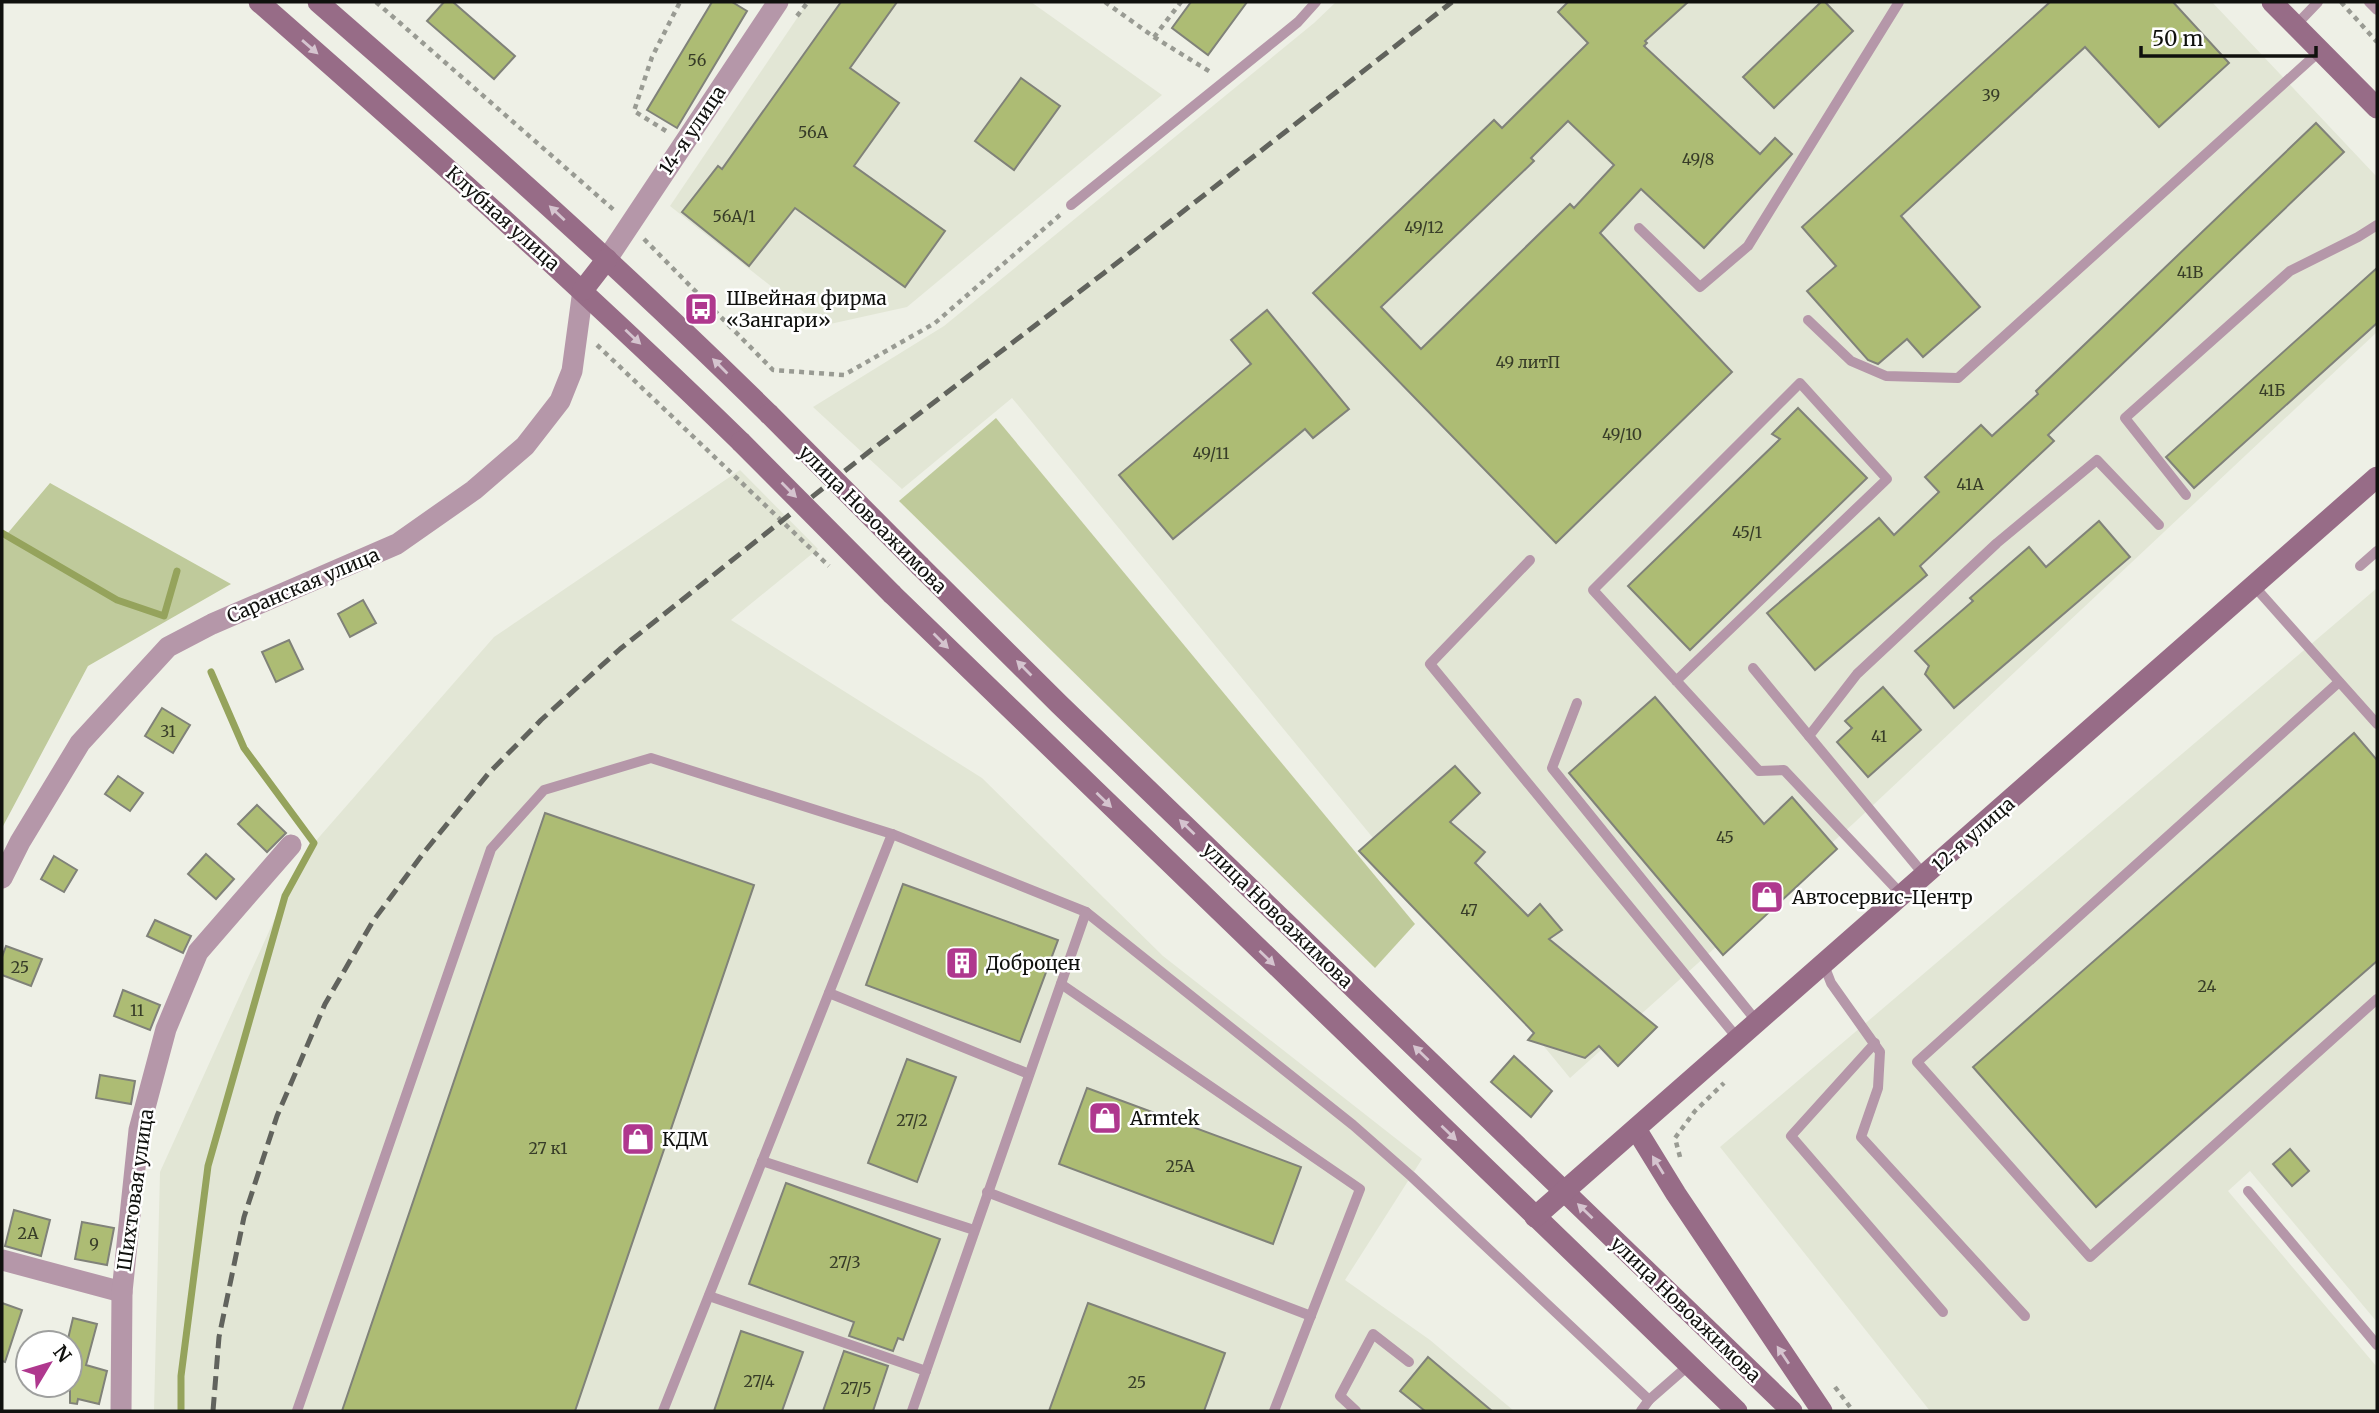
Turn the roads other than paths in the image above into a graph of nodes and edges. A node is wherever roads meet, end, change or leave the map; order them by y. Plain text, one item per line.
1 (259, 2) edge
2 (318, 2) edge
3 (778, 2) edge
4 (1315, 2) edge
5 (1899, 2) edge
6 (2273, 2) edge
7 (2318, 2) edge
8 (2369, 2) edge
9 (2377, 10) edge
10 (2296, 25) junction
11 (2321, 50) junction
12 (2377, 108) edge
13 (1071, 205) road end
14 (2377, 225) edge
15 (1639, 228) dead end
16 (607, 259) junction
17 (583, 290) junction
18 (1808, 320) dead end
19 (769, 414) joint
20 (741, 442) joint
21 (2377, 477) edge
22 (2186, 495) dead end
23 (2159, 525) dead end
24 (2377, 551) edge
25 (1530, 560) dead end
26 (2360, 566) dead end
27 (2254, 586) junction
28 (1753, 668) dead end
29 (1676, 681) junction
30 (2339, 682) junction
31 (1577, 703) dead end
32 (2377, 724) edge
33 (1809, 736) junction
34 (892, 834) junction
35 (291, 845) dead end
36 (1925, 876) junction
37 (2, 878) edge
38 (1903, 896) junction
39 (1086, 912) junction
40 (1824, 965) junction
41 (1061, 984) junction
42 (829, 993) junction
43 (2377, 999) edge
44 (1758, 1023) junction
45 (1739, 1040) junction
46 (1875, 1043) junction
47 (1029, 1074) junction
48 (1636, 1129) junction
49 (762, 1161) junction
50 (1564, 1191) junction
51 (2248, 1191) dead end
52 (987, 1192) junction
53 (1535, 1217) junction
54 (974, 1230) junction
55 (2, 1260) edge
56 (121, 1292) junction
57 (709, 1296) junction
58 (1943, 1312) dead end
59 (1311, 1316) junction
60 (2025, 1316) dead end
61 (2377, 1345) edge
62 (1409, 1362) dead end
63 (1689, 1365) junction
64 (926, 1371) junction
65 (1649, 1400) junction
66 (121, 1411) edge
67 (297, 1411) edge
68 (663, 1411) edge
69 (912, 1411) edge
70 (1274, 1411) edge
71 (1356, 1411) edge
72 (1641, 1411) edge
73 (1737, 1411) edge
74 (1793, 1411) edge
75 (1822, 1411) edge

1 -> 17 main road, Клубная улица
16 -> 2 main road, Клубная улица
3 - 16 street, 14-я улица
4 - 13 lane
5 - 15 lane
6 - 10 main road
7 - 10 lane
8 - 9 lane
10 - 11 main road
11 - 12 main road
11 - 18 lane
14 - 22 lane
16 - 17 main road
19 -> 16 main road, Клубная улица
17 -> 20 main road, Клубная улица
17 - 37 street, Саранская улица
50 -> 19 main road, улица Новоажимова, bridge
20 -> 53 main road, улица Новоажимова, bridge
21 - 27 main road, 12-я улица
23 - 33 lane
24 - 26 lane
25 - 45 lane
27 - 30 lane
27 - 36 main road, 12-я улица
28 - 33 lane
29 - 29 lane
29 - 38 lane
30 - 32 lane
30 - 43 lane
31 - 44 lane
33 - 36 lane
34 - 39 lane
34 - 42 lane
34 - 67 lane
35 - 56 street, Шихтовая улица
36 - 38 main road, 12-я улица
38 - 40 main road, 12-я улица
39 - 41 lane
39 - 65 lane
40 - 44 main road, 12-я улица
40 - 46 lane
41 - 47 lane
41 - 59 lane
42 - 47 lane
42 - 49 lane
44 - 45 main road, 12-я улица
45 - 48 main road, 12-я улица
46 - 58 lane
46 - 60 lane
47 - 52 lane
48 - 50 main road, 12-я улица
75 -> 48 main road
49 - 54 lane
49 - 57 lane
50 - 53 main road, 12-я улица
74 -> 50 main road, улица Новоажимова
51 - 61 lane
52 - 54 lane
52 - 59 lane
53 - 63 main road, улица Новоажимова
54 - 64 lane
55 - 56 street
56 - 66 street, Шихтовая улица
57 - 64 lane
57 - 68 lane
59 - 70 lane
62 - 71 lane
63 - 65 lane
63 - 73 main road, улица Новоажимова
64 - 69 lane
65 - 72 lane

